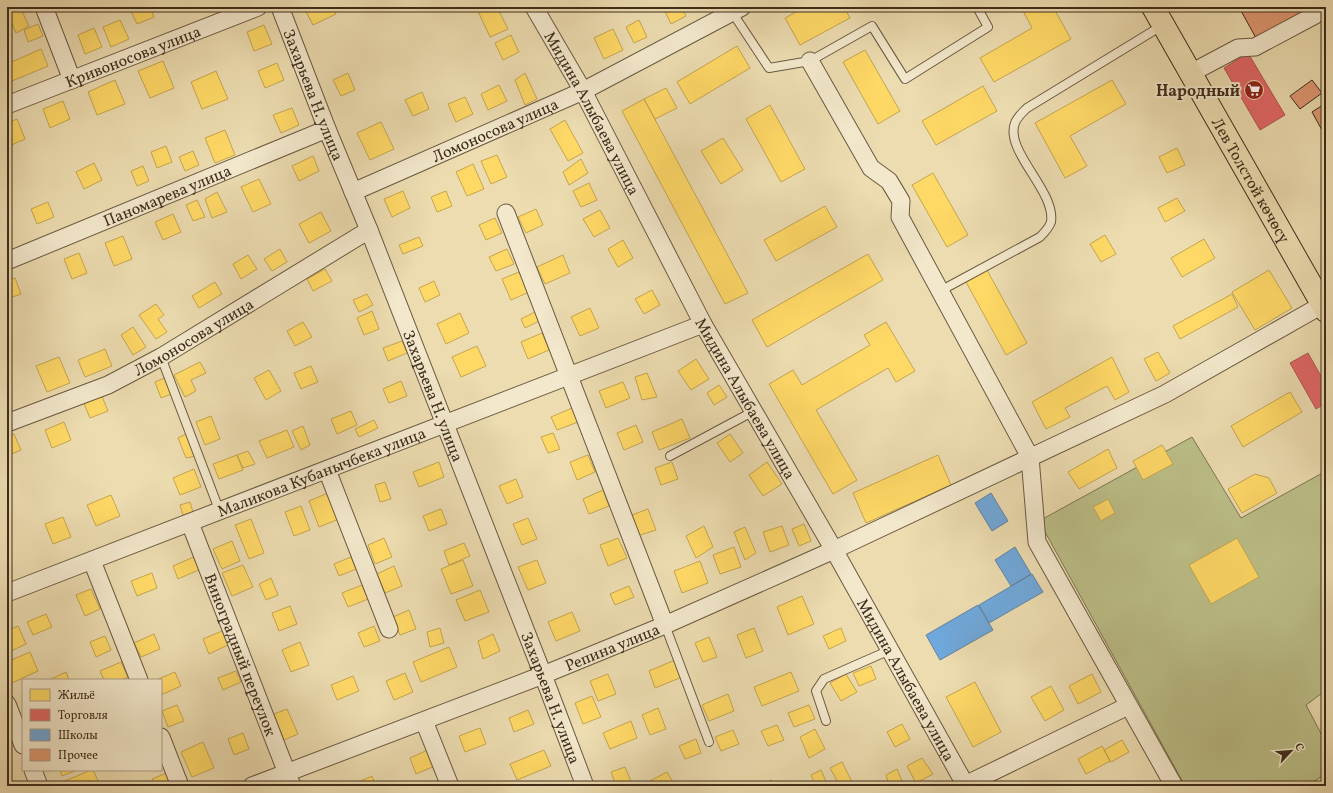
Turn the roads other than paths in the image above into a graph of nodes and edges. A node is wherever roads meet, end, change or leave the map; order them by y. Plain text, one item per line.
1 (44, 7) edge
2 (258, 7) edge
3 (280, 7) edge
4 (534, 7) edge
5 (977, 7) edge
6 (1320, 7) edge
7 (737, 9) edge
8 (223, 13) edge
9 (1158, 16) edge
10 (810, 61) junction
11 (1191, 73) junction
12 (72, 80) junction
13 (583, 91) junction
14 (7, 105) edge
15 (327, 129) junction
16 (353, 192) junction
17 (506, 213) dead end
18 (369, 230) junction
19 (7, 261) edge
20 (940, 291) junction
21 (1324, 308) edge
22 (703, 324) junction
23 (161, 357) junction
24 (568, 374) junction
25 (754, 411) junction
26 (7, 422) edge
27 (444, 424) junction
28 (670, 456) dead end
29 (1030, 457) junction
30 (327, 470) junction
31 (220, 512) junction
32 (190, 523) junction
33 (834, 550) junction
34 (92, 561) junction
35 (7, 593) edge
36 (665, 625) junction
37 (389, 629) dead end
38 (890, 650) junction
39 (543, 675) junction
40 (139, 679) edge
41 (7, 704) edge
42 (1128, 706) junction
43 (424, 721) junction
44 (826, 721) dead end
45 (162, 740) edge
46 (22, 742) edge
47 (709, 742) dead end
48 (33, 771) edge
49 (289, 779) edge
50 (39, 786) edge
51 (180, 786) edge
52 (252, 786) edge
53 (450, 786) edge
54 (585, 786) edge
55 (965, 786) edge
56 (1174, 786) edge

1 - 12 street
2 - 8 street, Кривоносова улица
3 - 15 street, Захарьева Н. улица
4 - 13 street, Мидина Алыбаева улица
5 - 10 lane
6 - 11 street
7 - 10 lane
7 - 13 street, Ломоносова улица
8 - 12 street, Кривоносова улица
9 - 11 main road, Лев Толстой көчөсү
9 - 20 lane
10 - 20 street
11 - 21 main road, Лев Толстой көчөсү
12 - 14 street, Кривоносова улица
13 - 16 street, Ломоносова улица
13 - 22 street, Мидина Алыбаева улица
15 - 16 street, Захарьева Н. улица
15 - 19 street, Паномарева улица
16 - 18 street, Захарьева Н. улица
17 - 24 street
18 - 23 street, Ломоносова улица
18 - 27 street, Захарьева Н. улица
20 - 29 street
21 - 29 street, Репина улица
22 - 24 street, Маликова Кубанычбека улица
22 - 25 street, Мидина Алыбаева улица
23 - 26 street, Ломоносова улица
23 - 31 lane
24 - 27 street, Маликова Кубанычбека улица
24 - 36 street
25 - 28 lane
25 - 33 street, Мидина Алыбаева улица
27 - 30 street, Маликова Кубанычбека улица
27 - 39 street, Захарьева Н. улица
29 - 33 street, Репина улица
29 - 42 street
30 - 31 street, Маликова Кубанычбека улица
30 - 37 street
31 - 32 street, Маликова Кубанычбека улица
32 - 34 street, Маликова Кубанычбека улица
32 - 49 street, Виноградный переулок
33 - 36 street, Репина улица
33 - 38 street, Мидина Алыбаева улица
34 - 35 street, Маликова Кубанычбека улица
34 - 40 street
36 - 39 street, Репина улица
36 - 47 lane
38 - 44 lane
38 - 55 street, Мидина Алыбаева улица
39 - 43 street, Репина улица
39 - 54 street, Захарьева Н. улица
41 - 46 street
42 - 55 street
42 - 56 street
43 - 49 street, Репина улица
43 - 53 street
45 - 51 street
48 - 50 street
49 - 52 street, Репина улица

